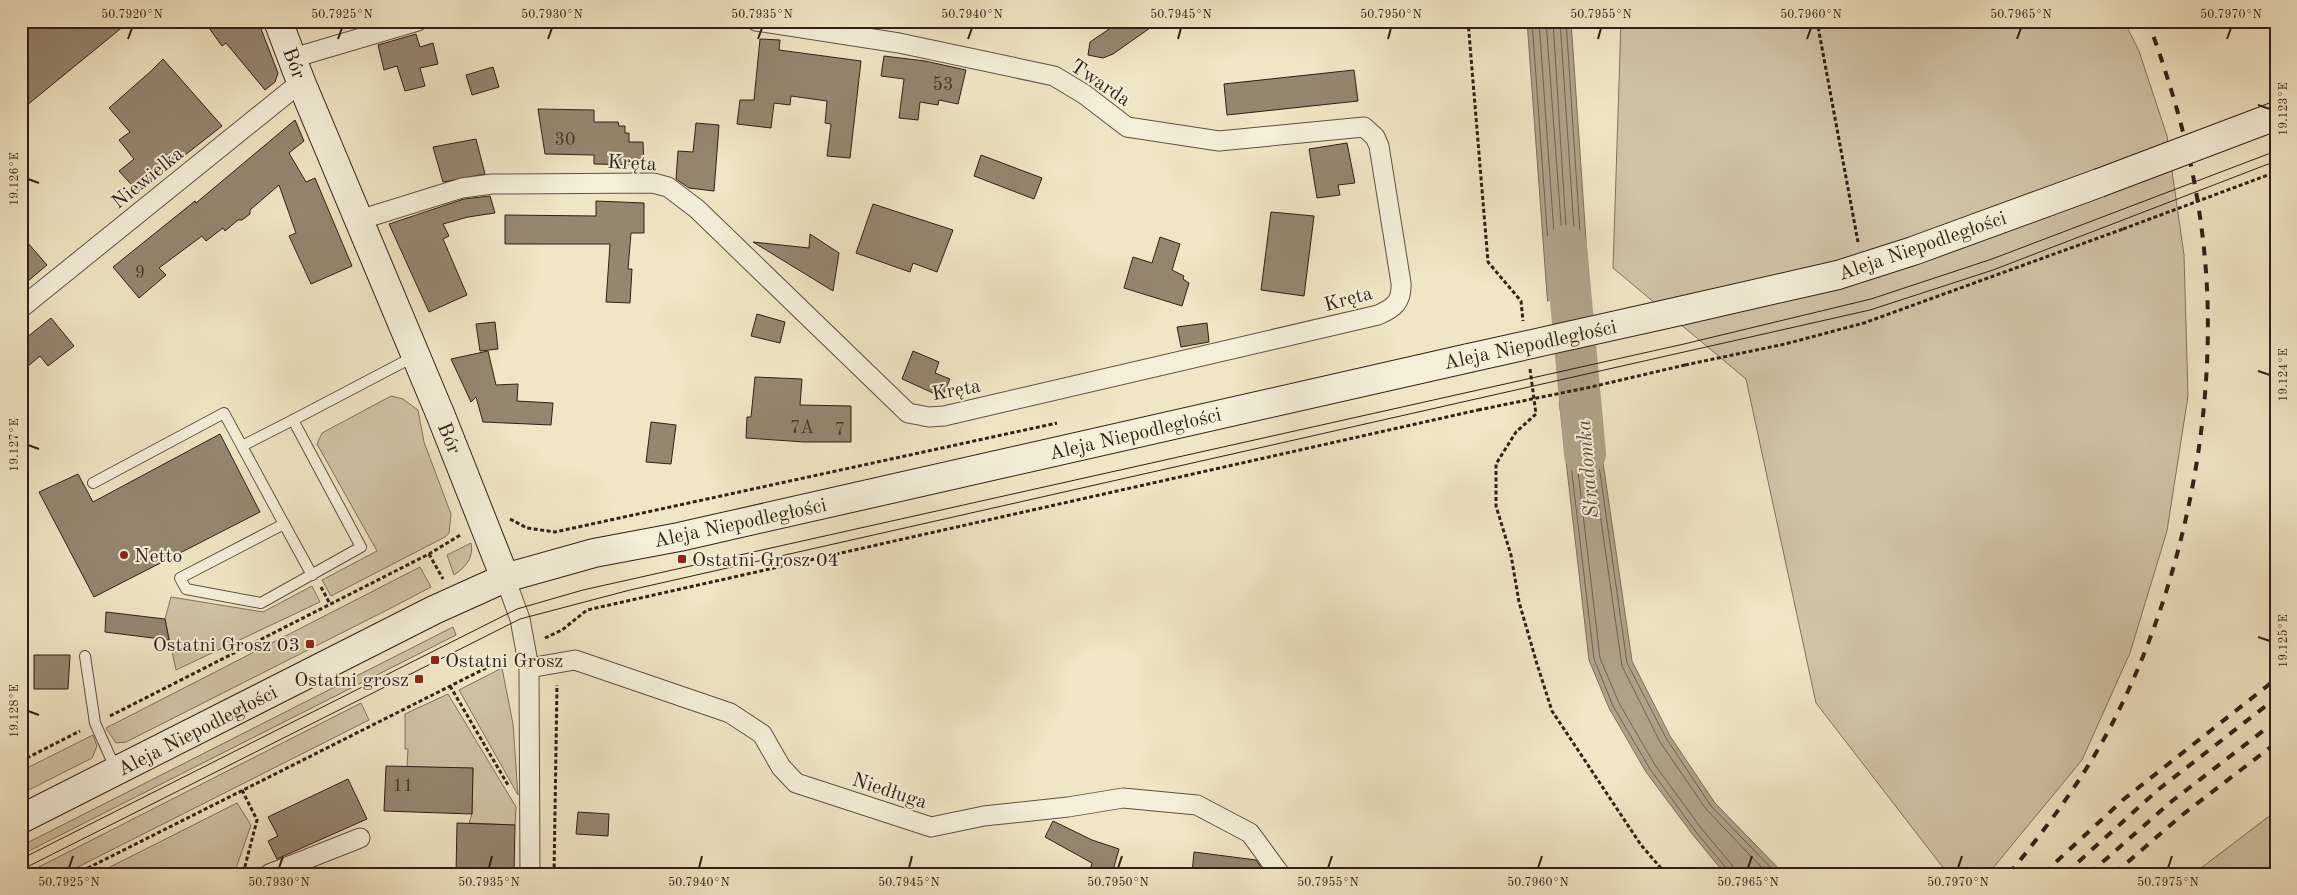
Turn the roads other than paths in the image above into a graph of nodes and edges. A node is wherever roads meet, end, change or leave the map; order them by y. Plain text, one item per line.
1 (278, 21) edge
2 (418, 21) edge
3 (756, 21) edge
4 (297, 70) junction
5 (2276, 116) edge
6 (1364, 127) joint
7 (359, 220) junction
8 (21, 308) edge
9 (416, 355) junction
10 (293, 420) junction
11 (242, 446) junction
12 (93, 483) dead end
13 (284, 524) junction
14 (315, 578) junction
15 (505, 578) junction
16 (85, 656) dead end
17 (529, 668) junction
18 (116, 771) junction
19 (21, 819) edge
20 (360, 838) dead end
21 (268, 874) edge
22 (530, 874) edge
23 (1280, 874) edge

1 - 4 street, Bór
2 - 4 street
3 - 6 street, Twarda
4 - 7 street, Bór
4 - 8 street, Niewielka
5 - 15 street, Aleja Niepodległości, bridge
6 - 7 street, Kręta
7 - 9 street, Bór
9 - 10 lane
9 - 15 street, Bór
10 - 11 lane
10 - 14 lane
11 - 12 lane
11 - 13 lane
13 - 14 lane
13 - 14 lane
15 - 17 street, Bór
15 - 18 street, Aleja Niepodległości
16 - 18 lane
17 - 22 street, Bór
17 - 23 street, Niedługa
18 - 19 street, Aleja Niepodległości
20 - 21 street

